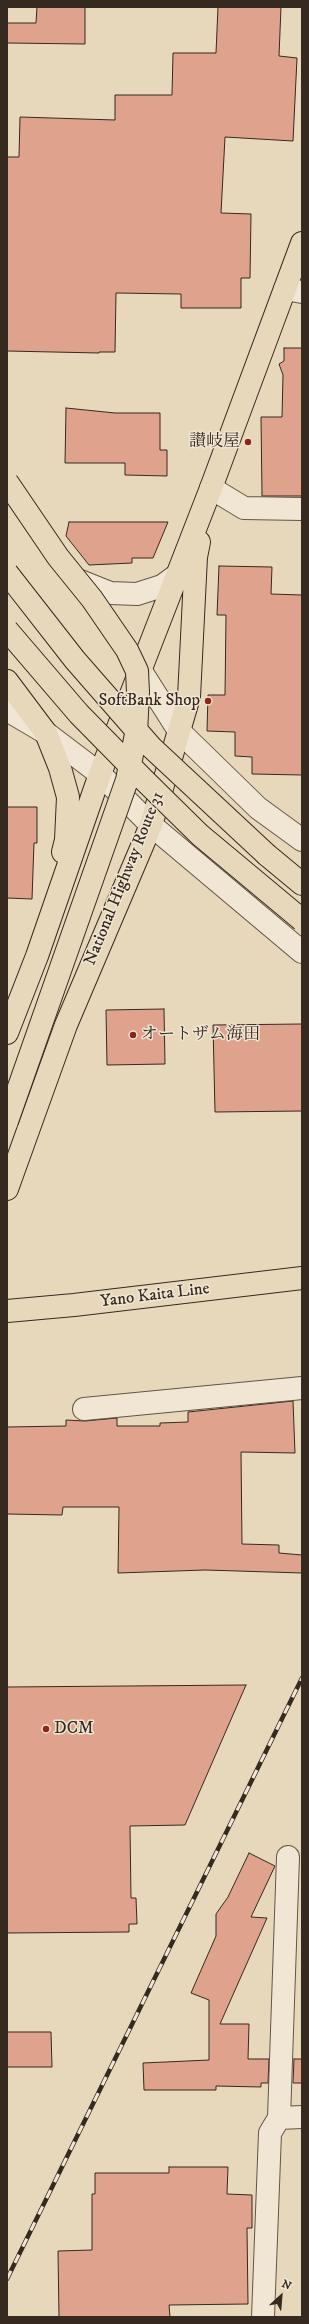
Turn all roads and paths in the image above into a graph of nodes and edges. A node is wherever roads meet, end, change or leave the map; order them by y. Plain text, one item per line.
1 (302, 243) edge
2 (293, 290) edge
3 (7, 472) edge
4 (7, 482) edge
5 (211, 488) junction
6 (302, 509) edge
7 (7, 573) edge
8 (177, 575) junction
9 (80, 582) junction
10 (7, 630) edge
11 (141, 669) junction
12 (7, 681) edge
13 (7, 710) edge
14 (179, 731) junction
15 (46, 732) junction
16 (100, 774) junction
17 (151, 825) junction
18 (302, 840) edge
19 (267, 855) junction
20 (302, 877) edge
21 (302, 884) edge
22 (302, 920) edge
23 (302, 952) edge
24 (37, 956) junction
25 (7, 1033) edge
26 (7, 1121) edge
27 (7, 1190) edge
28 (302, 1278) edge
29 (7, 1311) edge
30 (302, 1388) edge
31 (84, 1409) dead end
32 (288, 1857) dead end
33 (302, 2117) edge
34 (279, 2118) junction
35 (263, 2317) edge

1 - 2 main road, National Highway Route 31
2 - 5 main road, National Highway Route 31
3 - 9 street
4 - 26 main road, bridge
5 - 6 street
5 - 8 main road, National Highway Route 31
5 - 14 main road, National Highway Route 31
7 - 19 main road, bridge
8 - 9 street
8 - 11 main road, National Highway Route 31
9 - 11 street
10 - 22 main road, bridge
11 - 14 street
11 - 16 main road, National Highway Route 31
12 - 15 main road
13 - 15 street
14 - 17 main road, National Highway Route 31
14 - 18 street
15 - 16 street
15 - 24 main road
16 - 17 street
16 - 24 main road, National Highway Route 31
17 - 23 street
17 - 27 main road, National Highway Route 31
19 - 20 main road
19 - 21 main road
24 - 25 main road, National Highway Route 31
28 - 29 main road, Yano Kaita Line
30 - 31 street
32 - 34 street
33 - 34 street
34 - 35 street

